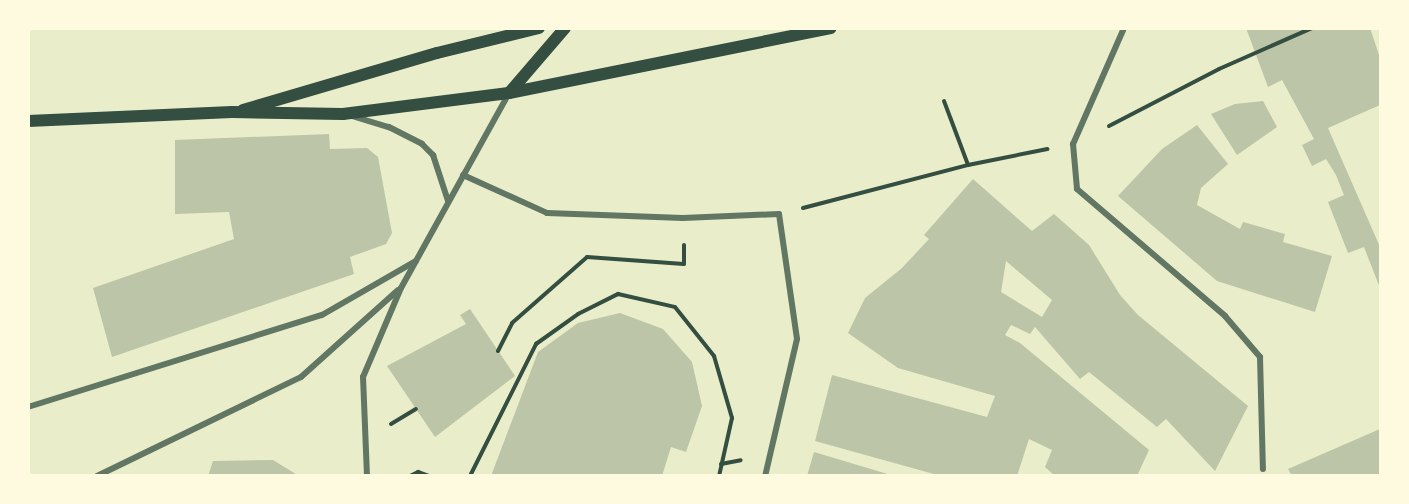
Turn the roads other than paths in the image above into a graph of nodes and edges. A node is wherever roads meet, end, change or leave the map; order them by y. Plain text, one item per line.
1 (539, 28) edge
2 (565, 28) edge
3 (830, 28) edge
4 (1124, 28) edge
5 (509, 93) junction
6 (232, 112) junction
7 (343, 114) junction
8 (28, 122) edge
9 (463, 175) junction
10 (448, 201) junction
11 (416, 260) junction
12 (401, 288) junction
13 (28, 407) edge
14 (1263, 469) dead end
15 (97, 476) edge
16 (367, 476) edge
17 (765, 476) edge

1 - 6 main road
2 - 5 main road
3 - 5 main road
4 - 14 street
5 - 7 main road
5 - 9 street
6 - 7 main road
6 - 8 main road
7 - 10 street
9 - 10 street
9 - 17 street
10 - 11 street
11 - 12 street
11 - 13 street
12 - 15 street
12 - 16 street

